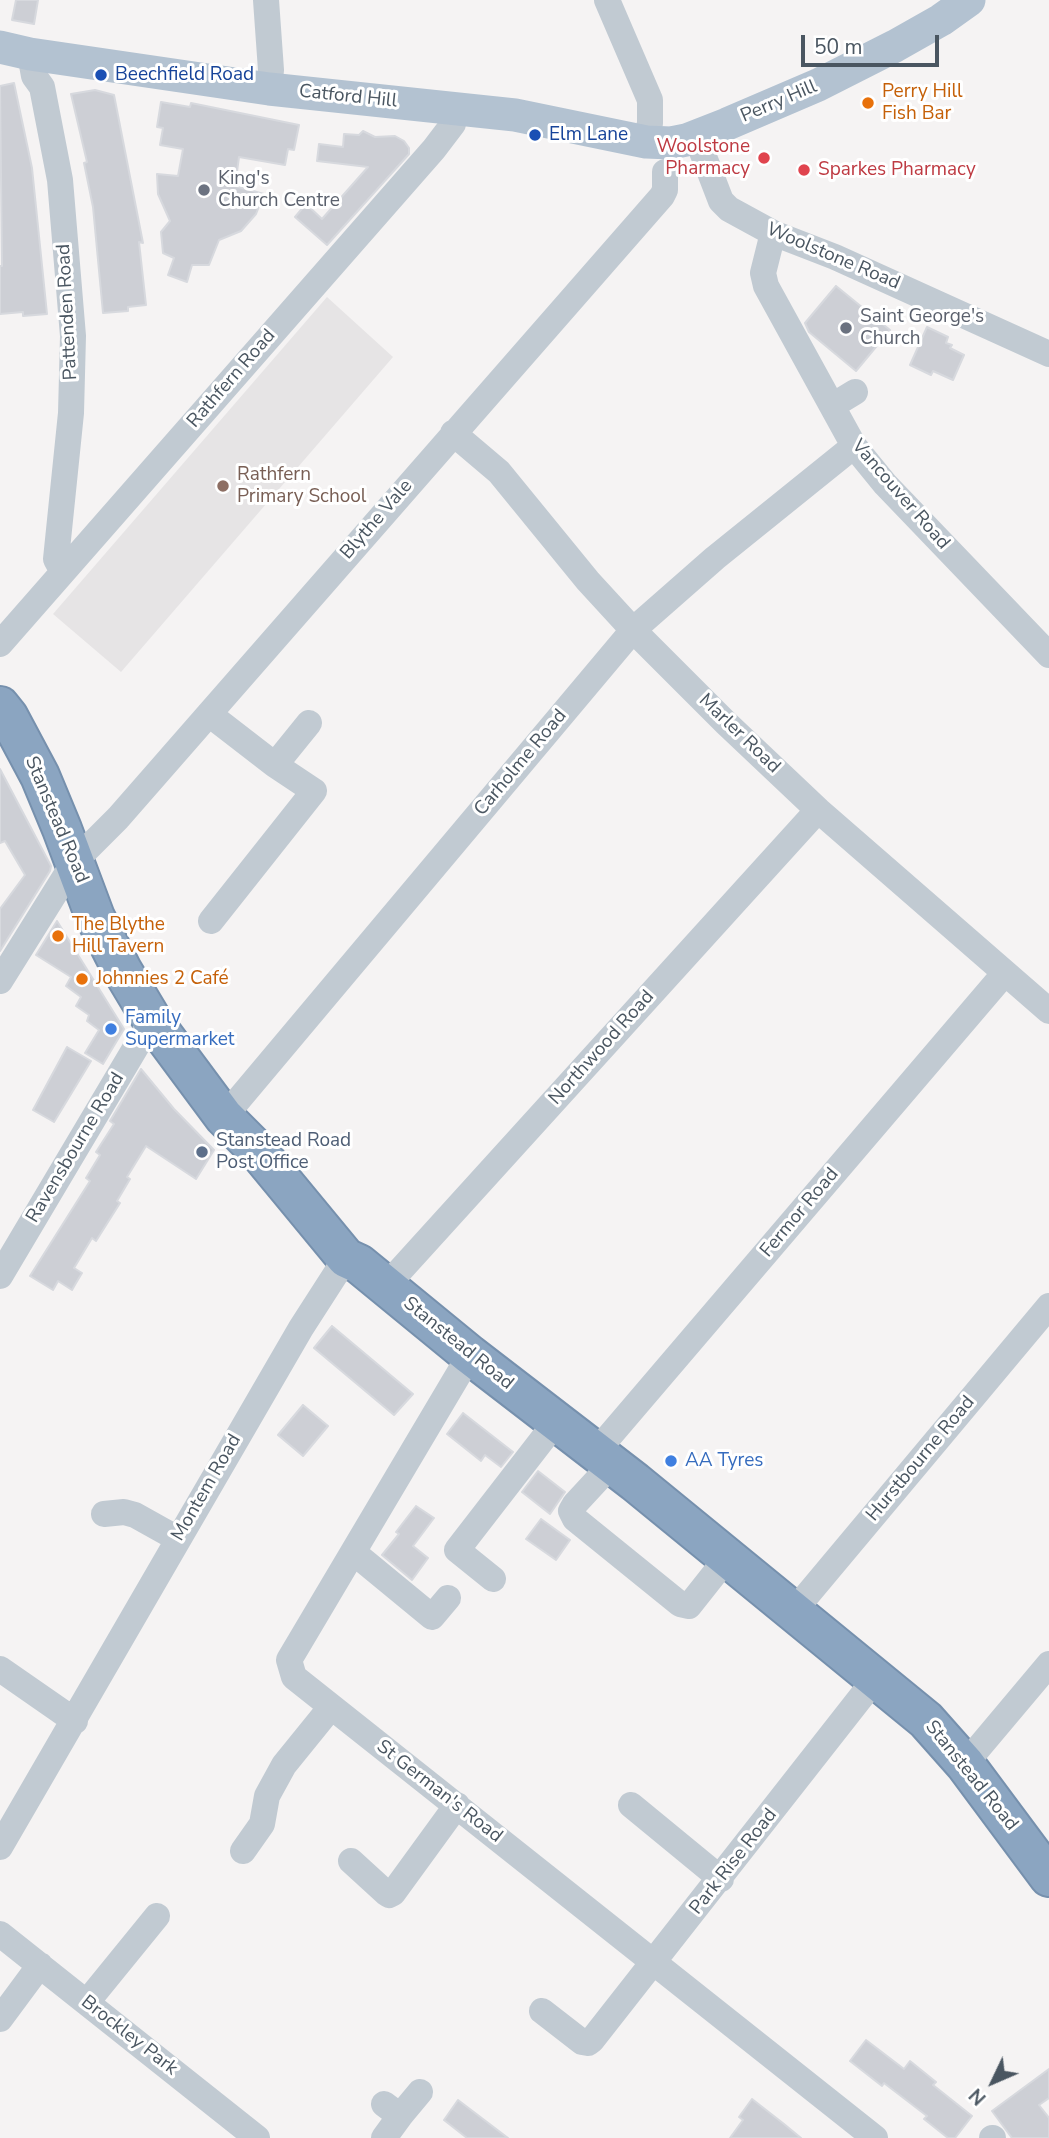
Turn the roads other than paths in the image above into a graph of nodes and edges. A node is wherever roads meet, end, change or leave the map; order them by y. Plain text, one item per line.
1 (266, 0) edge
2 (607, 0) edge
3 (969, 0) edge
4 (15, 51) edge
5 (269, 89) junction
6 (455, 109) junction
7 (696, 136) junction
8 (646, 142) junction
9 (666, 172) dead end
10 (773, 233) junction
11 (1049, 354) edge
12 (855, 392) dead end
13 (832, 406) junction
14 (453, 433) junction
15 (854, 446) junction
16 (63, 572) junction
17 (633, 630) junction
18 (0, 644) edge
19 (1049, 655) edge
20 (3, 714) edge
21 (209, 714) junction
22 (309, 723) dead end
23 (275, 765) junction
24 (818, 810) junction
25 (75, 861) junction
26 (211, 921) dead end
27 (1004, 974) junction
28 (0, 981) edge
29 (1049, 1012) edge
30 (152, 1020) junction
31 (224, 1117) junction
32 (346, 1258) junction
33 (0, 1276) edge
34 (386, 1286) junction
35 (1049, 1306) edge
36 (470, 1355) junction
37 (556, 1422) junction
38 (602, 1458) junction
39 (104, 1514) dead end
40 (178, 1539) junction
41 (354, 1552) junction
42 (727, 1558) junction
43 (493, 1579) dead end
44 (448, 1598) dead end
45 (793, 1612) junction
46 (1049, 1664) edge
47 (0, 1669) edge
48 (876, 1678) junction
49 (331, 1707) junction
50 (75, 1721) junction
51 (965, 1764) junction
52 (457, 1805) junction
53 (631, 1805) dead end
54 (0, 1847) edge
55 (243, 1851) dead end
56 (351, 1861) dead end
57 (1049, 1877) edge
58 (721, 1879) junction
59 (156, 1916) dead end
60 (0, 1934) edge
61 (655, 1963) junction
62 (40, 1965) junction
63 (87, 2002) junction
64 (542, 2011) dead end
65 (0, 2019) edge
66 (420, 2092) dead end
67 (257, 2138) edge
68 (384, 2138) edge
69 (875, 2138) edge

1 - 5 street
2 - 8 street
3 - 7 main road, Perry Hill
4 - 5 main road, Catford Hill
4 - 16 street, Pattenden Road
5 - 6 main road, Catford Hill
6 - 8 main road, Catford Hill
6 - 16 street, Rathfern Road
7 - 8 main road, Catford Hill
7 - 10 street, Woolstone Road
9 - 14 street, Blythe Vale
10 - 11 street, Woolstone Road
10 - 13 street, Vancouver Road
12 - 13 street
13 - 15 street, Vancouver Road
14 - 17 street, Marler Road
14 - 21 street, Blythe Vale
15 - 17 street, Carholme Road
15 - 19 street, Vancouver Road
16 - 18 street, Rathfern Road
17 - 24 street, Marler Road
17 - 31 street, Carholme Road
20 - 25 highway, Stanstead Road
21 - 23 street
21 - 25 street, Blythe Vale
22 - 23 street
23 - 26 street
24 - 27 street, Marler Road
24 - 34 street, Northwood Road
25 - 28 street, Blythe Vale
25 - 30 highway, Stanstead Road
27 - 29 street, Marler Road
27 - 38 street, Fermor Road
30 - 31 highway, Stanstead Road
30 - 33 street, Ravensbourne Road
31 - 32 highway, Stanstead Road
32 - 34 highway, Stanstead Road
32 - 40 street, Montem Road
34 - 36 highway, Stanstead Road
35 - 45 street, Hurstbourne Road
36 - 37 highway, Stanstead Road
36 - 41 street, St German's Road
37 - 38 highway, Stanstead Road
37 - 43 street
38 - 42 highway, Stanstead Road
38 - 42 street, Fermor Road
39 - 40 street
40 - 50 street, Montem Road
41 - 44 street
41 - 49 street, St German's Road
42 - 45 highway, Stanstead Road
45 - 48 highway, Stanstead Road
46 - 51 street
47 - 50 street
48 - 51 highway, Stanstead Road
48 - 58 street, Park Rise Road
49 - 52 street, St German's Road
49 - 55 street
50 - 54 street, Montem Road
51 - 57 highway, Stanstead Road
52 - 56 street
52 - 61 street, St German's Road
53 - 58 street
58 - 61 street, Park Rise Road
59 - 63 street
60 - 62 street, Brockley Park
61 - 64 street, Park Rise Road
61 - 69 street, St German's Road
62 - 63 street, Brockley Park
62 - 65 street
63 - 67 street, Brockley Park
66 - 68 street

